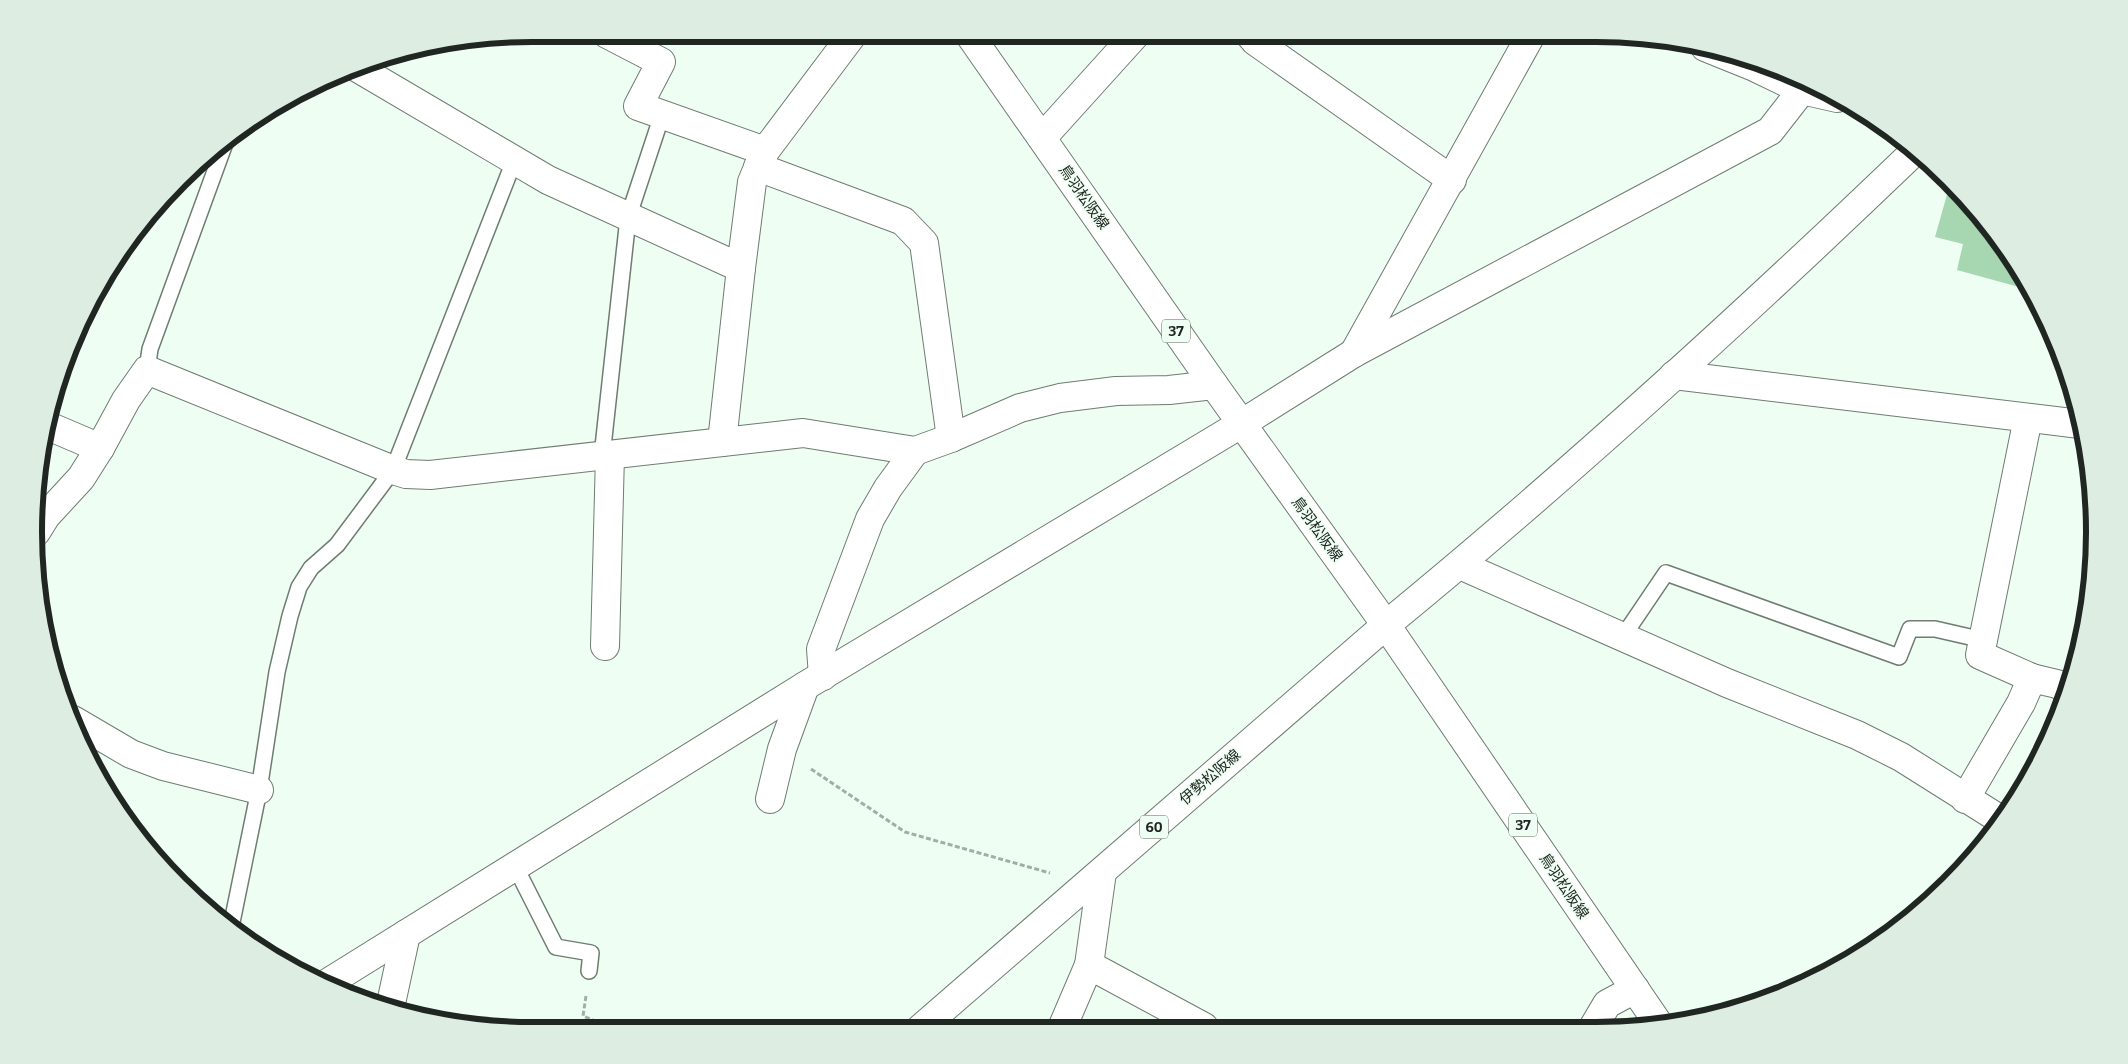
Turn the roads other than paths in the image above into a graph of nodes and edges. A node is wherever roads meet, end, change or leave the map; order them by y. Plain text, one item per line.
1 (622, 42) edge
2 (847, 42) edge
3 (975, 42) edge
4 (1129, 42) edge
5 (1256, 42) edge
6 (1527, 42) edge
7 (365, 72) edge
8 (1784, 80) edge
9 (1802, 90) junction
10 (1811, 92) edge
11 (662, 115) junction
12 (1042, 138) junction
13 (221, 154) edge
14 (1909, 156) edge
15 (762, 159) junction
16 (514, 161) junction
17 (1452, 180) junction
18 (628, 218) junction
19 (741, 268) junction
20 (1354, 353) junction
21 (146, 370) junction
22 (1674, 375) junction
23 (1214, 385) junction
24 (2028, 418) junction
25 (2073, 423) edge
26 (1242, 424) junction
27 (54, 428) edge
28 (951, 438) junction
29 (722, 442) junction
30 (100, 448) junction
31 (915, 451) junction
32 (606, 456) junction
33 (393, 470) junction
34 (43, 521) edge
35 (1460, 565) junction
36 (1386, 625) junction
37 (1622, 638) junction
38 (1983, 640) junction
39 (605, 646) dead end
40 (2032, 678) junction
41 (814, 681) junction
42 (2061, 686) edge
43 (83, 726) edge
44 (259, 790) junction
45 (770, 799) dead end
46 (1965, 799) junction
47 (1994, 816) edge
48 (515, 866) junction
49 (1094, 878) junction
50 (233, 920) edge
51 (406, 934) junction
52 (1088, 964) junction
53 (588, 971) road end
54 (334, 979) edge
55 (1635, 989) junction
56 (392, 1001) edge
57 (1654, 1018) edge
58 (928, 1022) edge
59 (1064, 1022) edge
60 (1195, 1022) edge
61 (1596, 1022) edge

1 - 11 street
2 - 15 street
3 - 12 street, 鳥羽松阪線 / 37
4 - 12 street
5 - 17 street
6 - 17 street
7 - 16 street
8 - 9 street
9 - 10 street
9 - 20 street
11 - 15 street
11 - 18 lane
12 - 23 street, 鳥羽松阪線 / 37
13 - 21 lane
14 - 22 street, 伊勢松阪線
15 - 19 street
15 - 28 street
16 - 18 street
16 - 33 lane
17 - 20 street
18 - 19 street
18 - 32 lane
19 - 29 street
20 - 26 street
21 - 30 street
21 - 33 street
22 - 24 street
22 - 35 street, 伊勢松阪線
23 - 26 street, 鳥羽松阪線 / 37
23 - 28 street
24 - 25 street
24 - 38 street
26 - 36 street, 鳥羽松阪線 / 37
26 - 41 street
27 - 30 street
28 - 31 street
29 - 31 street
29 - 32 street
30 - 34 street
31 - 41 street
32 - 33 street
32 - 39 street
33 - 44 lane
35 - 36 street, 伊勢松阪線
35 - 37 street
36 - 49 street, 伊勢松阪線 / 60
36 - 55 street, 鳥羽松阪線 / 37
37 - 38 lane
37 - 46 street
38 - 40 street
40 - 42 street
40 - 46 street
41 - 45 street
41 - 48 street
43 - 44 street
44 - 50 lane
46 - 47 street
48 - 51 street
48 - 53 lane
49 - 52 street
49 - 58 street, 伊勢松阪線 / 60
51 - 54 street
51 - 56 street
52 - 59 street
52 - 60 street
55 - 57 street, 鳥羽松阪線 / 37
55 - 61 street

